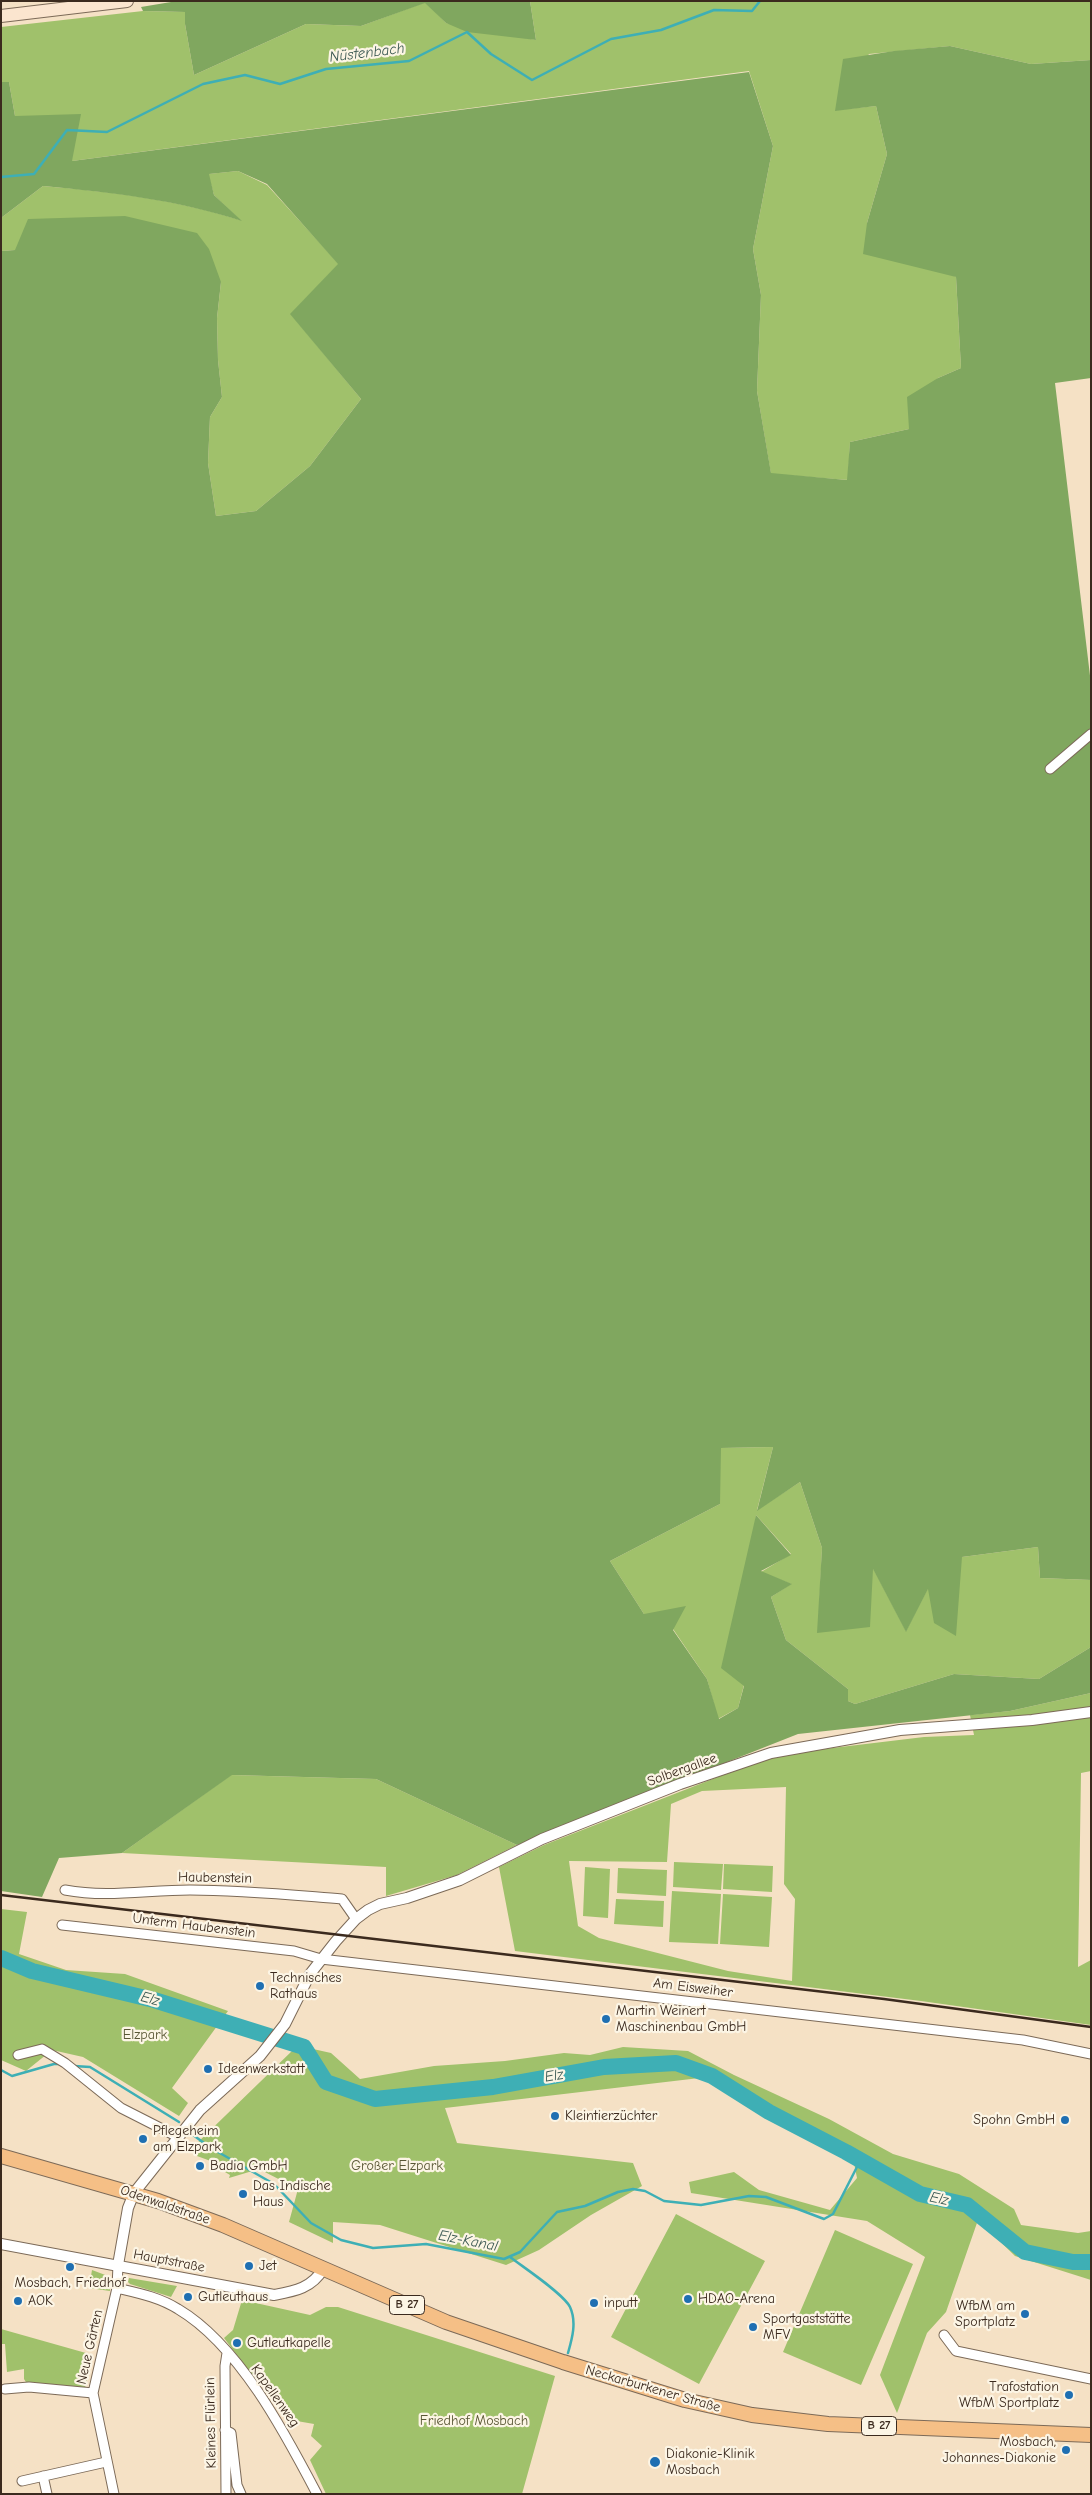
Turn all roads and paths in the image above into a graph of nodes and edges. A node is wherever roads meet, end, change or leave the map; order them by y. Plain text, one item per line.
1 (127, 1) edge
2 (1, 16) edge
3 (1091, 734) edge
4 (1050, 769) dead end
5 (1091, 1712) edge
6 (64, 1890) dead end
7 (356, 1919) junction
8 (62, 1925) dead end
9 (321, 1959) junction
10 (1091, 2054) edge
11 (18, 2055) dead end
12 (178, 2137) junction
13 (1, 2156) edge
14 (134, 2193) junction
15 (1, 2244) edge
16 (118, 2265) junction
17 (323, 2268) junction
18 (117, 2288) junction
19 (944, 2335) dead end
20 (227, 2353) junction
21 (1091, 2379) edge
22 (5, 2389) dead end
23 (93, 2393) junction
24 (225, 2430) junction
25 (1091, 2435) edge
26 (106, 2462) junction
27 (44, 2476) junction
28 (22, 2480) dead end
29 (47, 2494) edge
30 (114, 2494) edge
31 (226, 2494) edge
32 (241, 2494) edge
33 (317, 2494) edge

1 - 2 main road
3 - 4 street
5 - 7 street, Solbergallee
6 - 7 street, Haubenstein
7 - 9 street, Solbergallee
8 - 9 street, Unterm Haubenstein
9 - 10 street, Am Eisweiher
9 - 12 street, Solbergallee
11 - 12 street
12 - 14 street, Solbergallee
13 - 14 main road, Odenwaldstraße / B 27
14 - 16 street
14 - 17 main road, Odenwaldstraße / B 27
15 - 16 street, Hauptstraße
16 - 17 street, Hauptstraße
16 - 18 street, Neue Gärten
17 - 25 main road, Neckarburkener Straße / B 27
18 - 20 street, Kapellenweg
18 - 23 street, Neue Gärten
19 - 21 street
20 - 24 street, Kleines Flürlein
20 - 33 street, Kapellenweg
22 - 23 street
23 - 26 street, Neue Gärten
24 - 31 street, Kleines Flürlein
24 - 32 street
26 - 27 street
26 - 30 street, Neue Gärten
27 - 28 street
27 - 29 street

